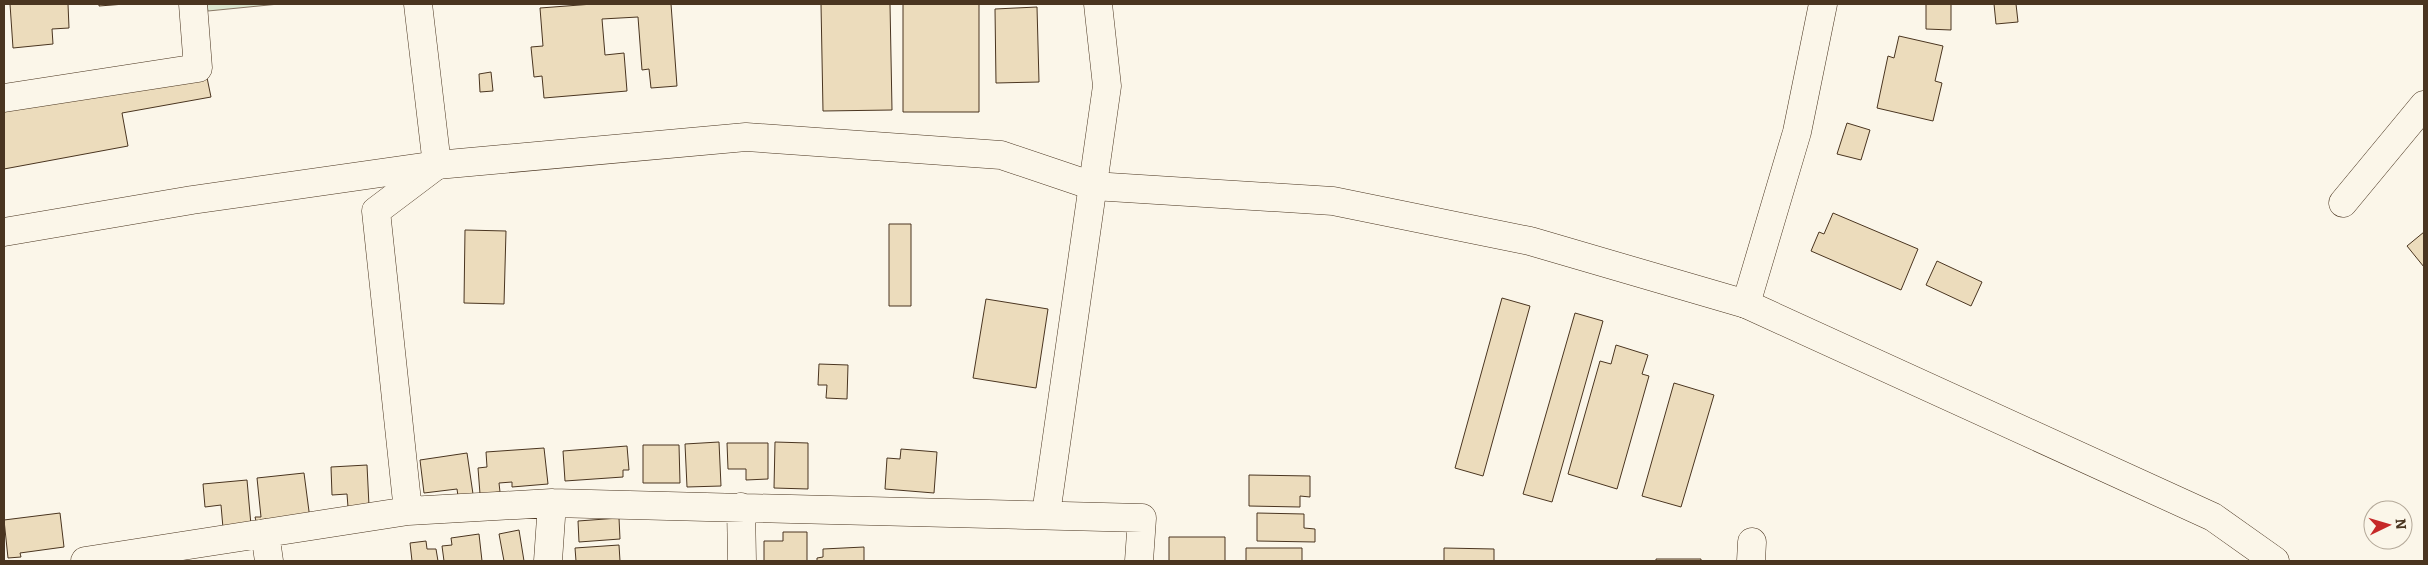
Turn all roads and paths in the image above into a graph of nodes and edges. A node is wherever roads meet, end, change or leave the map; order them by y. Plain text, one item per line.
1 (193, 4) edge
2 (418, 4) edge
3 (1098, 4) edge
4 (1823, 4) edge
5 (4, 98) edge
6 (2424, 105) edge
7 (437, 165) junction
8 (1093, 186) junction
9 (2343, 203) dead end
10 (4, 232) edge
11 (1746, 304) junction
12 (552, 503) junction
13 (741, 506) junction
14 (408, 511) junction
15 (1046, 514) junction
16 (264, 533) junction
17 (85, 561) edge
18 (269, 561) edge
19 (548, 561) edge
20 (742, 561) edge
21 (1139, 561) edge
22 (2275, 561) edge

1 - 5 street
2 - 7 street
3 - 8 street
4 - 11 street
6 - 9 street
7 - 8 street
7 - 10 street
7 - 14 street
8 - 11 street
8 - 15 street
11 - 22 street
12 - 13 street
12 - 14 street
12 - 19 street
13 - 15 street
13 - 20 street
14 - 16 street
15 - 21 street
16 - 17 street
16 - 18 street

